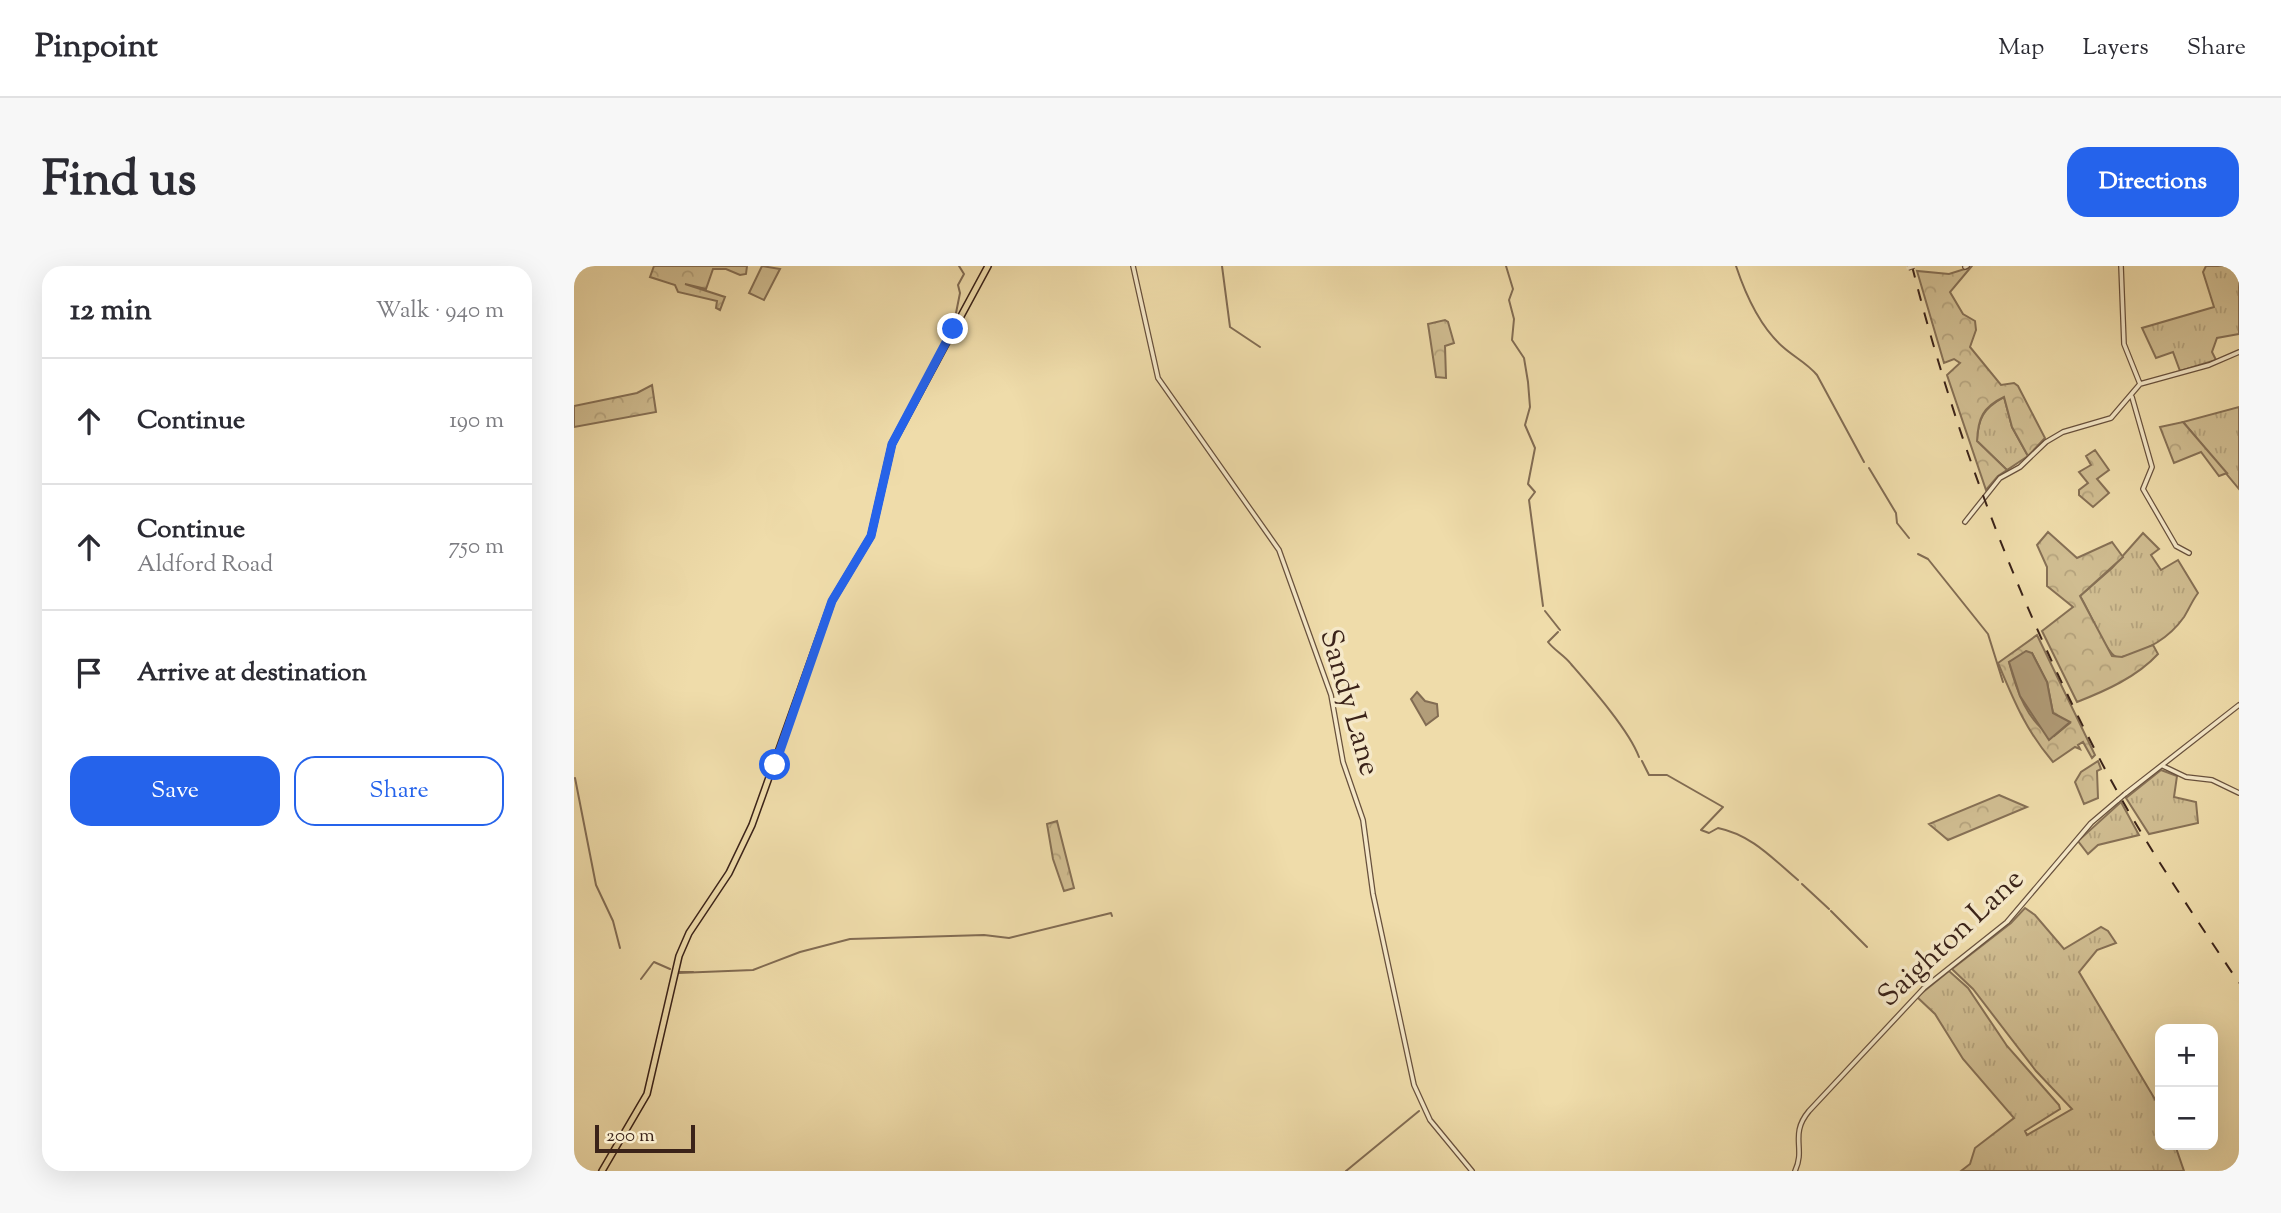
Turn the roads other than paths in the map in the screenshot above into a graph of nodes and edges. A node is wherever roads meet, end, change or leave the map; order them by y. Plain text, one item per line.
1 (988, 266) edge
2 (1133, 266) edge
3 (1914, 266) edge
4 (2122, 266) edge
5 (1906, 267) edge
6 (2239, 352) edge
7 (2140, 384) junction
8 (2132, 395) junction
9 (1965, 522) dead end
10 (2189, 552) dead end
11 (2239, 705) edge
12 (2163, 766) junction
13 (2239, 793) edge
14 (602, 1171) edge
15 (1472, 1171) edge
16 (1795, 1171) edge

1 - 14 main road
2 - 15 street, Sandy Lane
3 - 5 street, bridge
4 - 7 street
6 - 7 street
7 - 8 street
8 - 9 street
8 - 10 street
11 - 12 street, Saighton Lane
12 - 13 street
12 - 16 street, Saighton Lane, bridge

